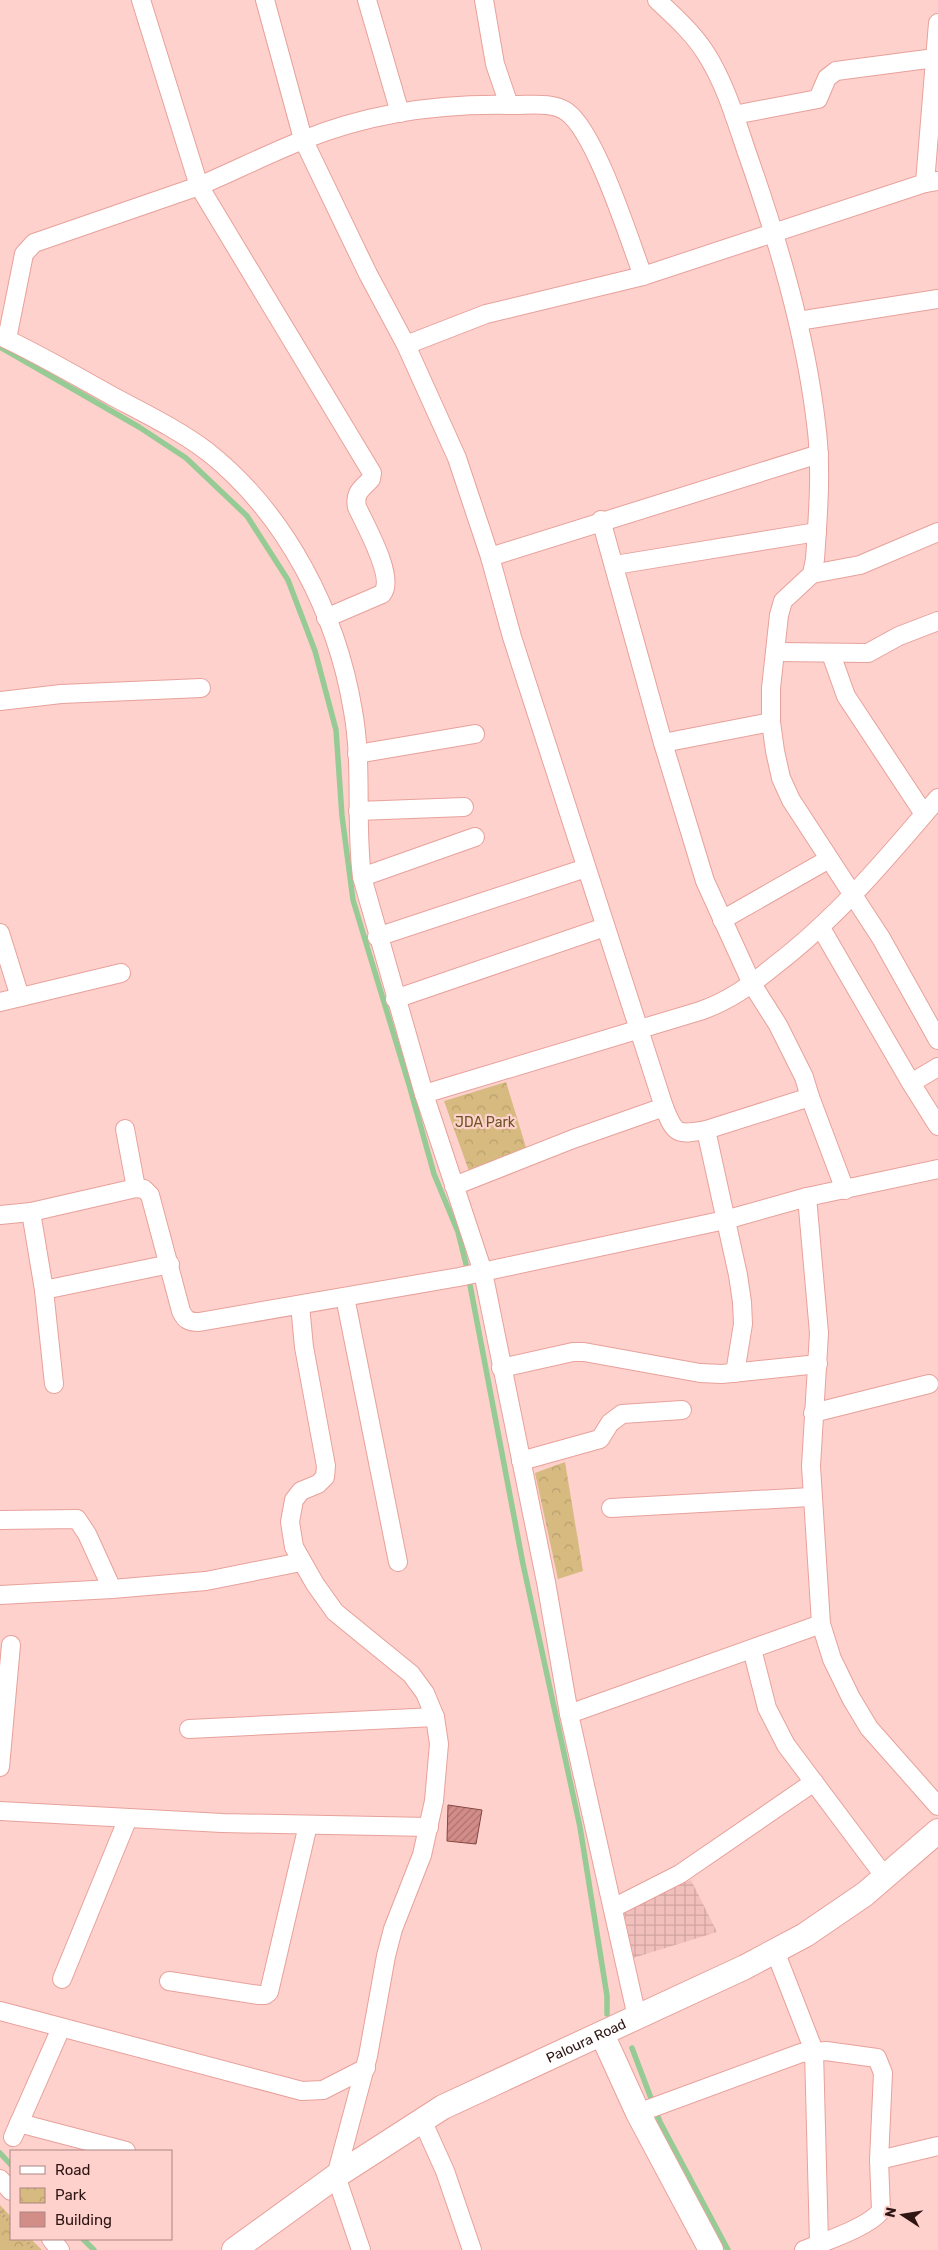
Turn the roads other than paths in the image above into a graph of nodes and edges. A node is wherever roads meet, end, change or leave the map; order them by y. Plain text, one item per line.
1 (141, 0) edge
2 (265, 0) edge
3 (367, 0) edge
4 (484, 0) edge
5 (657, 0) edge
6 (938, 23) edge
7 (935, 58) junction
8 (509, 105) junction
9 (400, 114) junction
10 (734, 115) junction
11 (303, 140) junction
12 (931, 182) edge
13 (199, 186) junction
14 (774, 232) junction
15 (643, 276) junction
16 (938, 299) edge
17 (798, 322) junction
18 (3, 338) edge
19 (406, 344) junction
20 (818, 454) junction
21 (600, 520) junction
22 (817, 532) junction
23 (938, 532) edge
24 (490, 556) junction
25 (615, 565) junction
26 (812, 574) junction
27 (326, 618) junction
28 (938, 621) edge
29 (775, 652) junction
30 (831, 654) junction
31 (201, 688) dead end
32 (0, 701) edge
33 (771, 722) junction
34 (475, 734) dead end
35 (663, 743) junction
36 (358, 754) junction
37 (938, 798) edge
38 (464, 807) dead end
39 (358, 811) junction
40 (924, 814) junction
41 (474, 838) dead end
42 (829, 858) junction
43 (586, 868) junction
44 (362, 877) junction
45 (853, 896) junction
46 (722, 920) junction
47 (605, 927) junction
48 (821, 928) junction
49 (0, 933) edge
50 (377, 937) junction
51 (121, 973) dead end
52 (752, 984) junction
53 (20, 997) junction
54 (396, 999) junction
55 (0, 1002) edge
56 (639, 1028) junction
57 (938, 1040) edge
58 (938, 1067) edge
59 (911, 1084) junction
60 (424, 1094) junction
61 (810, 1097) junction
62 (664, 1107) junction
63 (938, 1126) edge
64 (125, 1129) dead end
65 (706, 1130) junction
66 (938, 1170) edge
67 (454, 1186) junction
68 (136, 1188) junction
69 (845, 1190) junction
70 (807, 1197) junction
71 (31, 1212) junction
72 (0, 1214) edge
73 (725, 1220) junction
74 (170, 1264) junction
75 (480, 1272) junction
76 (44, 1290) junction
77 (345, 1297) junction
78 (300, 1305) junction
79 (818, 1364) junction
80 (501, 1368) junction
81 (735, 1373) junction
82 (54, 1384) dead end
83 (929, 1384) dead end
84 (682, 1410) dead end
85 (813, 1413) junction
86 (521, 1461) junction
87 (811, 1497) junction
88 (611, 1508) dead end
89 (0, 1520) edge
90 (301, 1562) junction
91 (398, 1562) dead end
92 (112, 1589) junction
93 (0, 1595) edge
94 (821, 1624) junction
95 (11, 1645) dead end
96 (752, 1649) junction
97 (569, 1714) junction
98 (435, 1717) junction
99 (189, 1729) dead end
100 (0, 1767) edge
101 (814, 1782) junction
102 (938, 1806) edge
103 (0, 1810) edge
104 (128, 1818) junction
105 (308, 1825) junction
106 (428, 1827) junction
107 (938, 1831) edge
108 (884, 1877) junction
109 (613, 1908) junction
110 (775, 1951) junction
111 (62, 1980) dead end
112 (168, 1981) dead end
113 (0, 2011) edge
114 (637, 2018) junction
115 (61, 2028) junction
116 (602, 2034) junction
117 (814, 2051) junction
118 (366, 2068) junction
119 (649, 2109) junction
120 (422, 2120) junction
121 (938, 2146) edge
122 (121, 2150) edge
123 (879, 2160) junction
124 (336, 2176) junction
125 (0, 2179) edge
126 (10, 2190) edge
127 (52, 2240) edge
128 (811, 2247) edge
129 (60, 2250) edge
130 (234, 2250) edge
131 (360, 2250) edge
132 (472, 2250) edge
133 (710, 2250) edge

1 - 13 street
2 - 11 street
3 - 9 street
4 - 8 street
5 - 10 street
6 - 7 street
7 - 10 street
7 - 12 street
8 - 9 street
8 - 15 street
9 - 11 street
10 - 14 street
11 - 13 street
11 - 19 street
12 - 14 street
13 - 18 street
13 - 27 street
14 - 15 street
14 - 17 street
15 - 19 street
16 - 17 street
17 - 20 street
18 - 27 street
19 - 24 street
20 - 21 street
20 - 22 street
21 - 24 street
21 - 25 street
22 - 25 street
22 - 26 street
23 - 26 street
24 - 43 street
25 - 35 street
26 - 29 street
27 - 36 street
28 - 30 street
29 - 30 street
29 - 33 street
30 - 40 street
31 - 32 street
33 - 35 street
33 - 42 street
34 - 36 street
35 - 46 street
36 - 39 street
37 - 40 street
38 - 39 street
39 - 44 street
40 - 45 street
41 - 44 street
42 - 45 street
42 - 46 street
43 - 47 street
43 - 50 street
44 - 50 street
45 - 48 street
45 - 57 street
46 - 52 street
47 - 54 street
47 - 56 street
48 - 52 street
48 - 59 street
49 - 53 street
50 - 54 street
51 - 53 street
52 - 56 street
52 - 61 street
53 - 55 street
54 - 60 street
56 - 60 street
56 - 62 street
58 - 59 street
59 - 63 street
60 - 67 street
61 - 65 street
61 - 69 street
62 - 65 street
62 - 67 street
64 - 68 street
65 - 73 street
66 - 69 street
67 - 75 street
68 - 71 street
68 - 74 street
69 - 70 street
70 - 73 street
70 - 79 street
71 - 72 street
71 - 76 street
73 - 75 street
73 - 81 street
74 - 76 street
74 - 78 street
75 - 77 street
75 - 80 street
76 - 82 street
77 - 78 street
77 - 91 street
78 - 90 street
79 - 81 street
79 - 85 street
80 - 81 street
80 - 86 street
83 - 85 street
84 - 86 street
85 - 87 street
86 - 97 street
87 - 88 street
87 - 94 street
89 - 92 street
90 - 92 street
90 - 98 street
92 - 93 street
94 - 96 street
94 - 102 street
95 - 100 street
96 - 97 street
96 - 101 street
97 - 109 street
98 - 99 street
98 - 106 street
101 - 108 street
101 - 109 street
103 - 104 street
104 - 105 street
104 - 111 street
105 - 106 street
105 - 112 street
106 - 118 street
107 - 108 main road, Paloura Road
108 - 110 main road, Paloura Road
109 - 114 street
110 - 114 main road, Paloura Road
110 - 117 street
113 - 115 street
114 - 116 main road, Paloura Road
115 - 118 street
115 - 122 street
116 - 119 main road
116 - 120 main road, Paloura Road
117 - 119 street
117 - 123 street
117 - 128 street
118 - 124 street
119 - 133 main road
120 - 124 main road, Paloura Road
120 - 132 street
121 - 123 street
123 - 128 street
124 - 130 main road, Paloura Road
124 - 131 street
125 - 126 street
127 - 129 street

